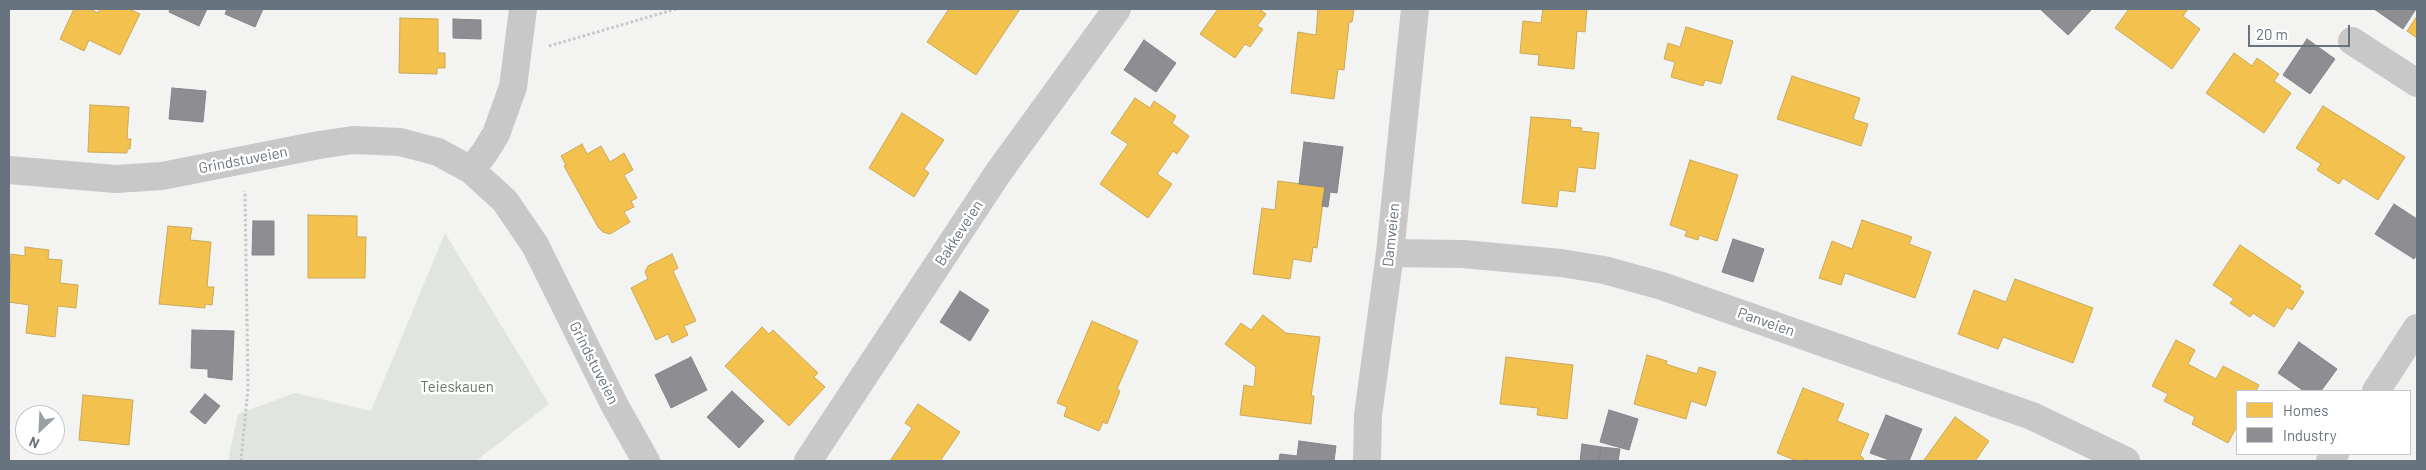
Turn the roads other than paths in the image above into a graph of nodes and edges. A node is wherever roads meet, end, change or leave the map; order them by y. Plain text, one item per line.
1 (523, 9) edge
2 (1117, 9) edge
3 (1416, 9) edge
4 (2352, 41) dead end
5 (2417, 83) edge
6 (9, 170) edge
7 (471, 170) junction
8 (1390, 253) junction
9 (2417, 328) edge
10 (2377, 390) edge
11 (646, 461) edge
12 (808, 461) edge
13 (1367, 461) edge
14 (2126, 461) edge

1 - 7 street
2 - 12 street, Bakkeveien
3 - 8 street, Damveien
4 - 5 street
6 - 7 street, Grindstuveien
7 - 11 street, Grindstuveien
8 - 13 street, Damveien
8 - 14 street, Panveien
9 - 10 street

